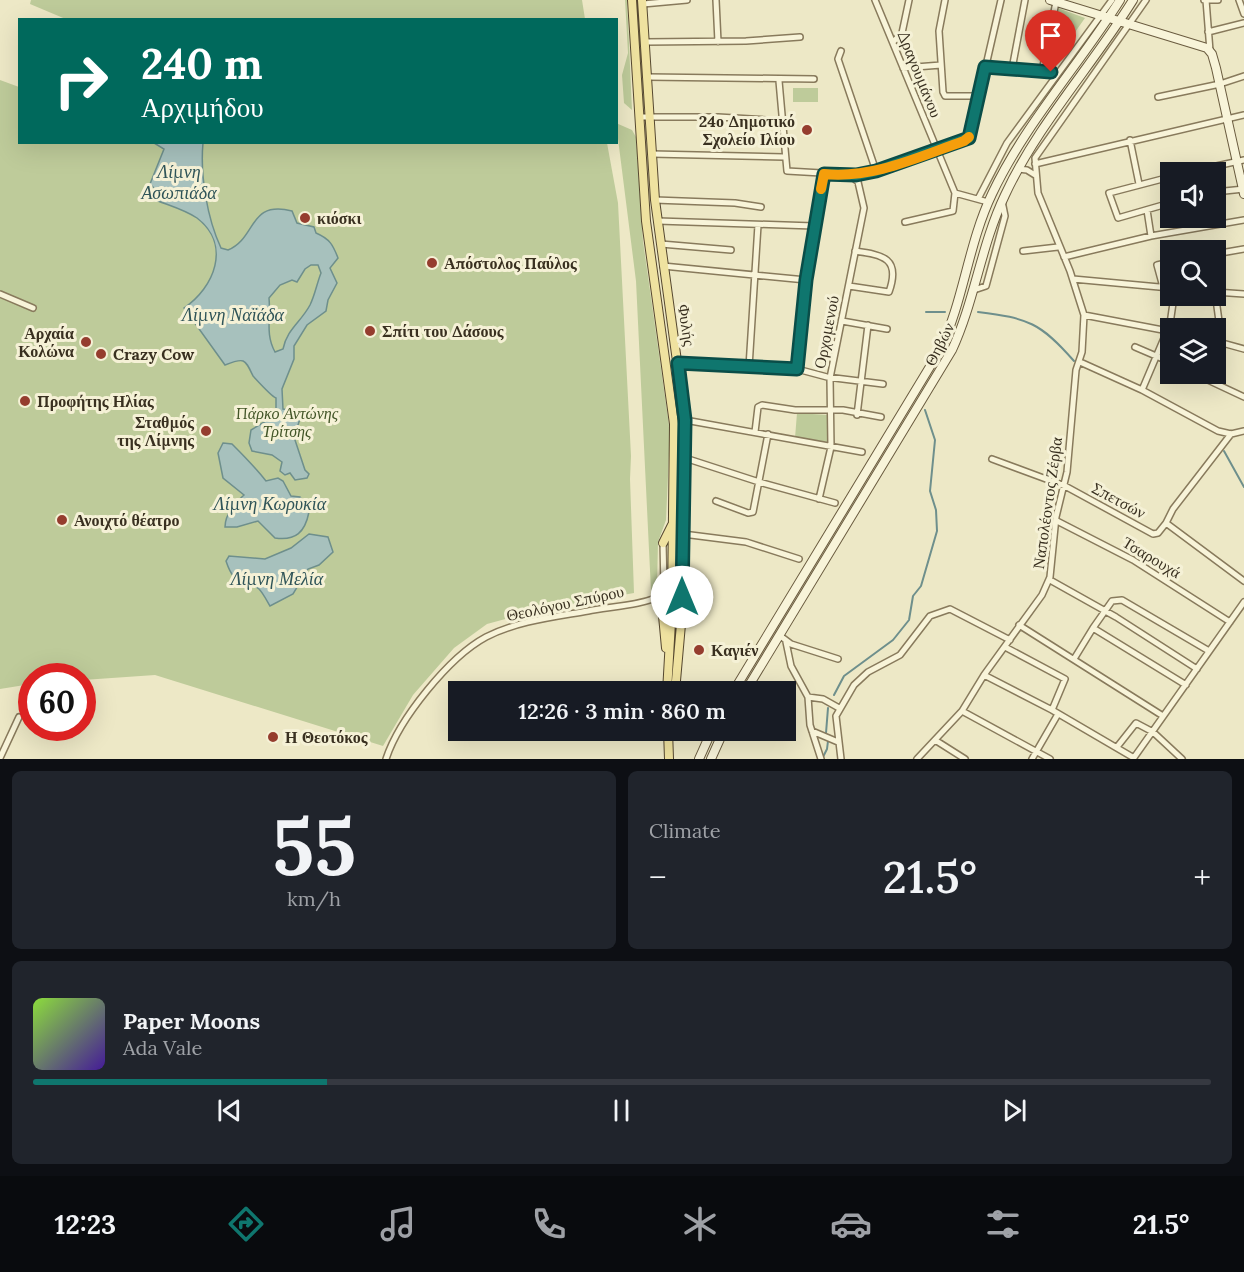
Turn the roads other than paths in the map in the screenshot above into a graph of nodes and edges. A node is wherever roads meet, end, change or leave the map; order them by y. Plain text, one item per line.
1 (632, 0) edge
2 (687, 0) edge
3 (716, 0) edge
4 (875, 0) edge
5 (909, 0) edge
6 (945, 0) edge
7 (1001, 0) edge
8 (1025, 0) edge
9 (1112, 0) edge
10 (1120, 0) edge
11 (1133, 0) edge
12 (1146, 0) edge
13 (1205, 0) edge
14 (1218, 0) edge
15 (1239, 0) edge
16 (1053, 1) edge
17 (643, 2) edge
18 (1244, 14) edge
19 (1105, 16) junction
20 (1119, 21) junction
21 (1244, 23) edge
22 (1129, 24) junction
23 (1208, 32) junction
24 (800, 37) dead end
25 (646, 42) junction
26 (718, 42) junction
27 (893, 42) junction
28 (842, 51) dead end
29 (1210, 51) junction
30 (941, 65) junction
31 (985, 67) junction
32 (903, 68) junction
33 (1012, 69) junction
34 (1042, 71) junction
35 (1058, 74) junction
36 (1244, 75) edge
37 (648, 77) junction
38 (814, 79) dead end
39 (779, 81) junction
40 (1220, 84) junction
41 (978, 96) junction
42 (1158, 97) dead end
43 (1244, 116) edge
44 (640, 117) junction
45 (650, 117) junction
46 (1228, 119) junction
47 (782, 121) junction
48 (1130, 140) junction
49 (937, 150) junction
50 (652, 154) junction
51 (784, 157) junction
52 (1035, 161) junction
53 (1240, 161) edge
54 (1018, 169) junction
55 (876, 171) junction
56 (824, 174) junction
57 (853, 175) junction
58 (1035, 175) junction
59 (1160, 179) edge
60 (1139, 184) junction
61 (1244, 191) edge
62 (1226, 192) edge
63 (955, 193) junction
64 (978, 199) junction
65 (655, 200) junction
66 (988, 202) junction
67 (1160, 206) edge
68 (761, 207) dead end
69 (1147, 210) junction
70 (1244, 219) edge
71 (658, 221) junction
72 (905, 222) dead end
73 (758, 225) junction
74 (814, 226) junction
75 (1151, 236) junction
76 (660, 244) junction
77 (1058, 247) junction
78 (1244, 249) edge
79 (731, 250) dead end
80 (855, 251) junction
81 (1023, 251) dead end
82 (1226, 252) edge
83 (1064, 257) junction
84 (663, 266) junction
85 (755, 275) junction
86 (1073, 279) junction
87 (806, 280) junction
88 (849, 286) junction
89 (1160, 287) edge
90 (1226, 293) edge
91 (0, 294) edge
92 (1244, 294) edge
93 (33, 308) dead end
94 (1084, 315) junction
95 (842, 321) junction
96 (868, 326) junction
97 (887, 329) dead end
98 (1160, 329) edge
99 (1226, 344) edge
100 (1135, 347) dead end
101 (1244, 349) edge
102 (1160, 351) edge
103 (1158, 356) junction
104 (1080, 362) junction
105 (678, 363) junction
106 (749, 367) junction
107 (797, 369) junction
108 (830, 378) junction
109 (859, 382) junction
110 (883, 384) dead end
111 (1216, 384) edge
112 (1142, 390) junction
113 (1244, 397) edge
114 (831, 410) junction
115 (857, 415) junction
116 (881, 417) dead end
117 (685, 420) junction
118 (1244, 431) edge
119 (754, 432) junction
120 (768, 434) junction
121 (1231, 434) junction
122 (831, 447) junction
123 (862, 452) dead end
124 (674, 458) junction
125 (685, 458) junction
126 (992, 459) dead end
127 (759, 482) junction
128 (1065, 486) junction
129 (819, 499) junction
130 (716, 501) dead end
131 (835, 502) dead end
132 (1057, 521) junction
133 (673, 522) junction
134 (1166, 523) junction
135 (679, 540) junction
136 (663, 543) junction
137 (663, 556) junction
138 (799, 559) dead end
139 (1050, 580) junction
140 (1244, 582) edge
141 (656, 598) junction
142 (1244, 602) edge
143 (1104, 611) junction
144 (1230, 622) junction
145 (1019, 625) junction
146 (1093, 628) junction
147 (779, 636) junction
148 (1010, 640) junction
149 (786, 642) junction
150 (1005, 647) junction
151 (1209, 651) junction
152 (1074, 658) junction
153 (838, 659) dead end
154 (1197, 669) junction
155 (984, 675) junction
156 (666, 681) edge
157 (668, 681) edge
158 (676, 681) edge
159 (740, 681) edge
160 (752, 681) edge
161 (1186, 685) junction
162 (808, 697) junction
163 (839, 708) junction
164 (1052, 710) junction
165 (963, 711) junction
166 (1058, 714) junction
167 (1163, 716) junction
168 (18, 719) edge
169 (812, 731) junction
170 (1153, 732) junction
171 (935, 740) junction
172 (669, 741) edge
173 (707, 741) edge
174 (719, 741) edge
175 (838, 742) junction
176 (1117, 747) junction
177 (1036, 752) junction
178 (0, 758) edge
179 (386, 759) edge
180 (669, 759) edge
181 (699, 759) edge
182 (711, 759) edge
183 (820, 759) edge
184 (841, 759) edge
185 (917, 759) edge
186 (964, 759) edge
187 (1032, 759) edge
188 (1050, 759) edge
189 (1133, 759) edge
190 (1182, 759) edge

1 - 44 main road, Φυλής
2 - 17 street
3 - 26 street
4 - 27 street, Δραγουμάνου
5 - 27 street
6 - 30 street
7 - 31 street
8 - 33 street
9 - 19 street
10 - 19 main road, Θηβών
11 - 20 main road, Θηβών
12 - 22 street
13 - 14 street
13 - 23 street
15 - 18 street
16 - 19 main road
16 - 34 street
17 - 25 main road, Φυλής
19 - 20 main road
19 - 35 street
19 - 66 main road, Θηβών
20 - 22 main road
20 - 54 main road, Θηβών
21 - 23 street
22 - 29 main road
22 - 52 street
23 - 29 street
24 - 26 street
25 - 26 street
25 - 37 main road, Φυλής
27 - 32 street, Δραγουμάνου
28 - 55 street
29 - 40 main road
30 - 32 street
30 - 41 street
31 - 33 street
31 - 41 street
32 - 49 street, Δραγουμάνου
33 - 34 street
34 - 35 street
35 - 64 street
36 - 40 street
37 - 39 street
37 - 45 main road, Φυλής
38 - 39 street
39 - 47 street
40 - 42 street
40 - 46 main road
41 - 49 street
43 - 46 street
44 - 45 street
44 - 124 main road, Φυλής
45 - 47 street
45 - 50 main road, Φυλής
46 - 48 street
46 - 53 main road
47 - 51 street
48 - 52 street
48 - 60 street
49 - 55 street
49 - 63 street, Δραγουμάνου
50 - 51 street
50 - 65 main road, Φυλής
51 - 56 street
52 - 54 street
52 - 58 street
53 - 61 main road
54 - 58 street
54 - 147 main road, Θηβών
55 - 57 street
56 - 57 street
56 - 74 street
57 - 80 street, Ορχομενού
58 - 77 street
59 - 60 street
60 - 69 street
61 - 62 street
63 - 64 street
63 - 72 street
64 - 66 street
65 - 68 street
65 - 71 main road, Φυλής
66 - 159 main road, Θηβών
67 - 69 street
69 - 75 street
70 - 75 street
71 - 73 street
71 - 76 main road, Φυλής
73 - 74 street
73 - 85 street
74 - 87 street
75 - 83 street
76 - 79 street
76 - 84 main road, Φυλής
77 - 81 street
77 - 83 street
78 - 82 street
80 - 88 street, Ορχομενού
80 - 88 street
83 - 86 street
84 - 85 street
84 - 105 main road, Φυλής
85 - 87 street
85 - 106 street
86 - 89 street
86 - 94 street
87 - 107 street
88 - 95 street, Ορχομενού
90 - 92 street
91 - 93 street
94 - 98 street
94 - 104 street, Ναπολέοντος Ζέρβα
95 - 96 street
95 - 108 street, Ορχομενού
96 - 97 street
96 - 109 street
99 - 101 street
100 - 103 street
102 - 103 street
103 - 112 street
104 - 112 street
104 - 128 street, Ναπολέοντος Ζέρβα
105 - 106 street
105 - 117 main road, Φυλής
106 - 107 street
107 - 108 street
108 - 109 street
108 - 114 street, Ορχομενού
109 - 110 street
109 - 115 street
111 - 113 street
112 - 121 street
114 - 115 street
114 - 119 street
114 - 122 street, Ορχομενού
115 - 116 street
117 - 119 street
117 - 125 main road, Φυλής
118 - 121 street
119 - 120 street
120 - 122 street
120 - 127 street
121 - 134 street
122 - 123 street
122 - 129 street, Ορχομενού
124 - 125 street
124 - 133 main road, Φυλής
125 - 127 street
125 - 135 main road, Φυλής
126 - 128 street
127 - 129 street
127 - 130 street
128 - 132 street, Ναπολέοντος Ζέρβα
128 - 134 street, Σπετσών
129 - 131 street
132 - 139 street, Ναπολέοντος Ζέρβα
132 - 144 street, Τσαρουχά
133 - 135 main road, Φυλής
133 - 136 main road
134 - 140 street, Σπετσών
135 - 136 street
135 - 137 street
135 - 138 street
135 - 157 main road, Φυλής
135 - 158 main road, Φυλής
136 - 137 street
137 - 141 street
139 - 143 street
139 - 145 street, Ναπολέοντος Ζέρβα
141 - 156 main road
141 - 179 street, Θεολόγου Σπύρου
142 - 144 street
143 - 146 street
143 - 151 street
143 - 154 street
144 - 151 street
145 - 148 street, Ναπολέοντος Ζέρβα
145 - 152 street
146 - 152 street
146 - 161 street
147 - 149 street
147 - 160 main road, Θηβών
148 - 150 street, Ναπολέοντος Ζέρβα
148 - 163 street
149 - 153 street
149 - 162 street
150 - 155 street, Ναπολέοντος Ζέρβα
150 - 164 street
151 - 154 street
152 - 167 street
154 - 161 street
155 - 164 street
155 - 165 street, Ναπολέοντος Ζέρβα
161 - 167 street
162 - 163 street
162 - 169 street
163 - 175 street
164 - 166 street
165 - 171 street, Ναπολέοντος Ζέρβα
165 - 177 street
166 - 176 street
166 - 177 street
167 - 170 street
168 - 178 street
169 - 175 street
169 - 183 street
170 - 176 street
170 - 189 street
170 - 190 street
171 - 185 street, Ναπολέοντος Ζέρβα
171 - 186 street
172 - 180 main road
173 - 181 main road
174 - 182 main road
175 - 184 street
176 - 189 street
177 - 187 street
177 - 188 street

